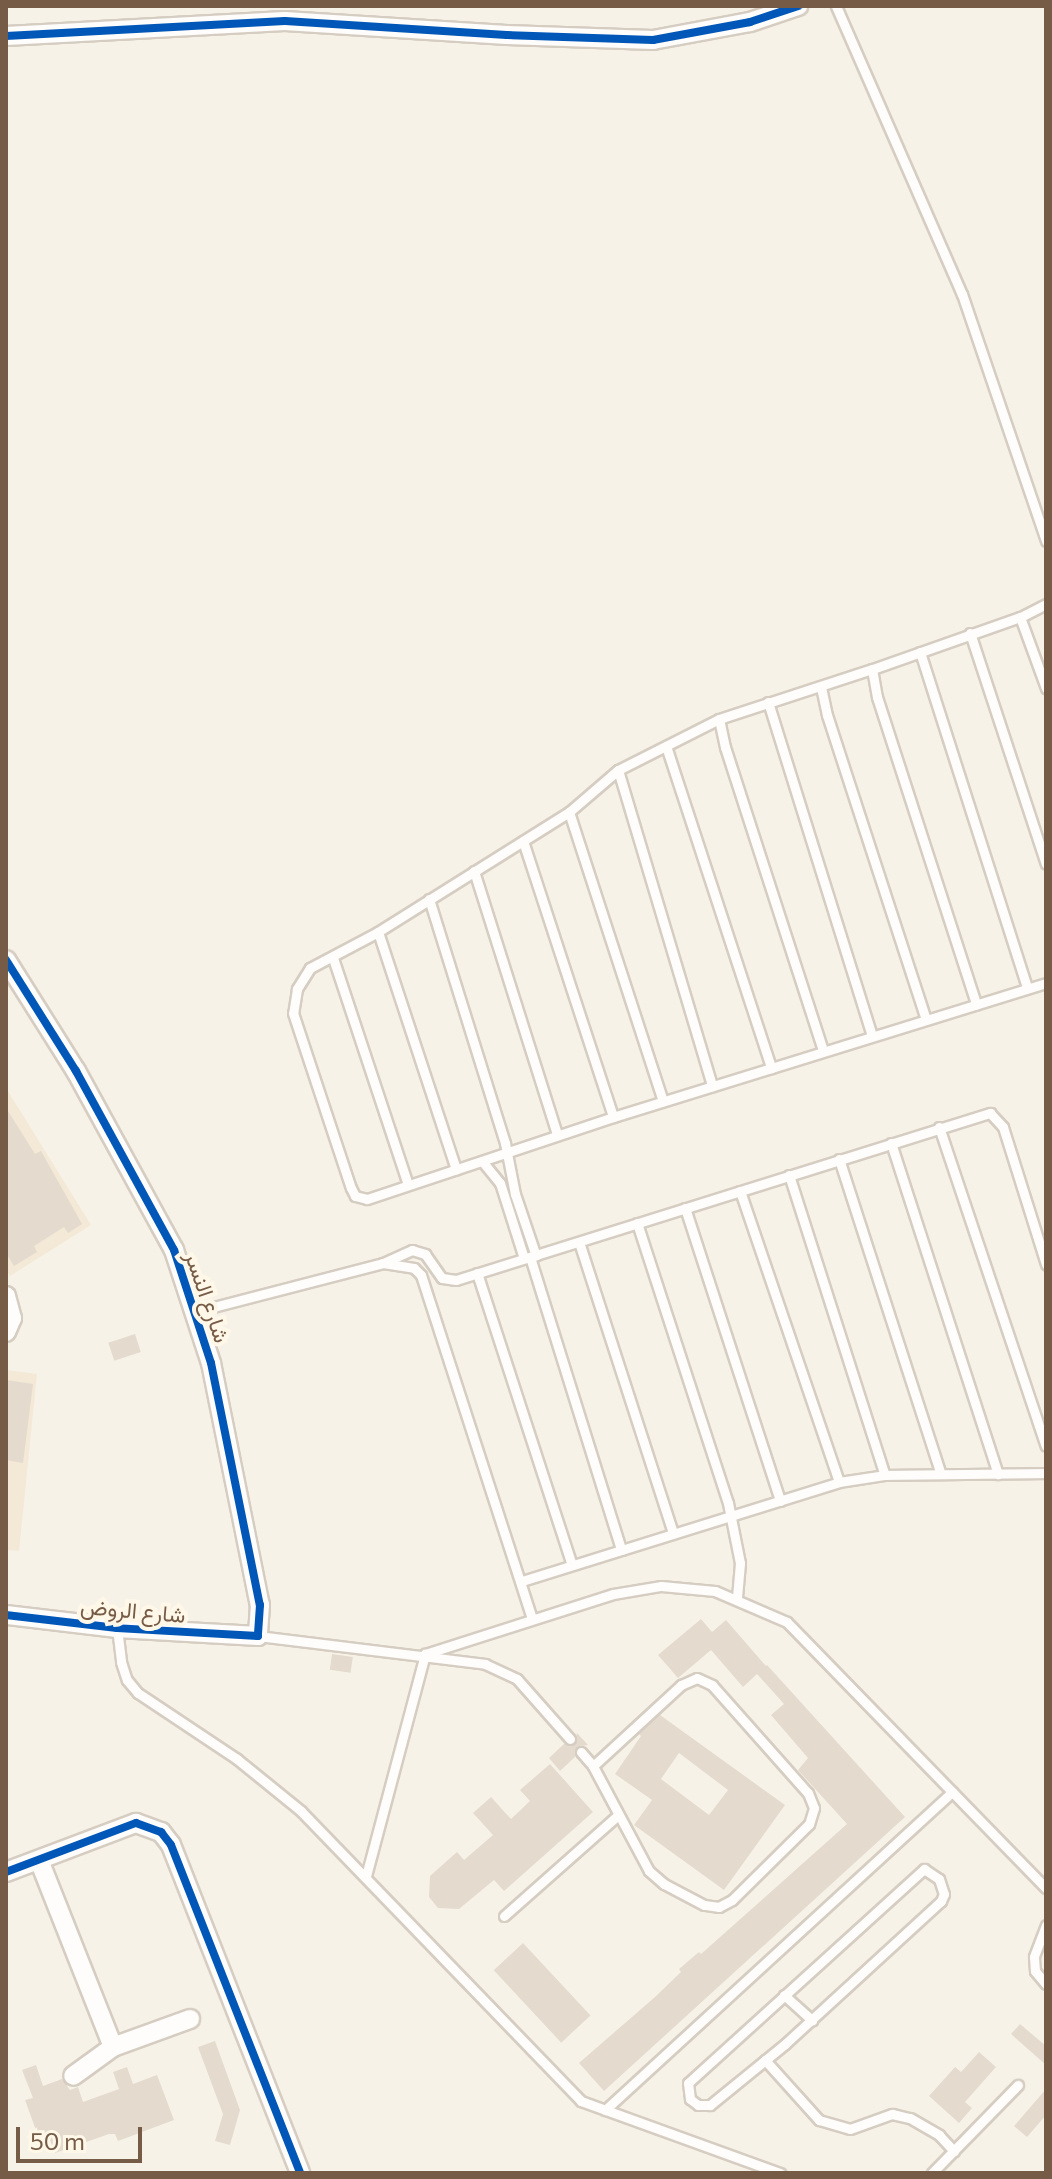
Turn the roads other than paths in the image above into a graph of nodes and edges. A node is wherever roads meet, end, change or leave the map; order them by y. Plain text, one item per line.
1 (798, 6) edge
2 (836, 6) edge
3 (6, 36) edge
4 (1046, 541) edge
5 (1046, 604) edge
6 (1020, 617) junction
7 (970, 633) junction
8 (920, 652) junction
9 (872, 669) junction
10 (821, 687) junction
11 (1046, 688) edge
12 (768, 702) junction
13 (719, 719) junction
14 (666, 746) junction
15 (618, 770) junction
16 (569, 812) junction
17 (523, 841) junction
18 (1046, 864) edge
19 (474, 871) junction
20 (429, 899) junction
21 (378, 932) junction
22 (333, 958) junction
23 (6, 960) edge
24 (1046, 983) edge
25 (1027, 988) junction
26 (976, 1004) junction
27 (926, 1019) junction
28 (872, 1036) junction
29 (823, 1051) junction
30 (771, 1068) junction
31 (712, 1086) junction
32 (663, 1101) junction
33 (613, 1117) junction
34 (939, 1127) junction
35 (557, 1135) junction
36 (891, 1143) junction
37 (508, 1152) junction
38 (839, 1159) junction
39 (482, 1161) junction
40 (456, 1169) junction
41 (789, 1175) junction
42 (408, 1185) junction
43 (740, 1191) junction
44 (685, 1208) junction
45 (637, 1223) junction
46 (579, 1242) junction
47 (530, 1257) junction
48 (383, 1263) junction
49 (1046, 1264) edge
50 (477, 1273) junction
51 (448, 1281) junction
52 (426, 1290) junction
53 (6, 1296) edge
54 (194, 1312) junction
55 (6, 1332) edge
56 (1046, 1446) edge
57 (1046, 1473) edge
58 (941, 1474) junction
59 (998, 1474) junction
60 (885, 1475) junction
61 (839, 1482) junction
62 (780, 1501) junction
63 (731, 1516) junction
64 (673, 1533) junction
65 (621, 1550) junction
66 (572, 1565) junction
67 (522, 1581) junction
68 (737, 1600) junction
69 (6, 1615) edge
70 (532, 1619) junction
71 (117, 1628) junction
72 (258, 1636) junction
73 (425, 1654) junction
74 (570, 1739) dead end
75 (581, 1752) dead end
76 (593, 1766) junction
77 (952, 1792) junction
78 (617, 1816) junction
79 (39, 1860) junction
80 (6, 1872) edge
81 (366, 1876) junction
82 (1046, 1888) edge
83 (504, 1916) dead end
84 (1046, 1925) edge
85 (1046, 1984) edge
86 (784, 1995) junction
87 (190, 2019) dead end
88 (812, 2020) junction
89 (113, 2047) junction
90 (765, 2060) junction
91 (73, 2076) dead end
92 (1018, 2085) dead end
93 (605, 2110) junction
94 (954, 2151) junction
95 (300, 2173) edge
96 (780, 2173) edge
97 (932, 2173) edge

1 - 3 street
2 - 4 lane
5 - 6 lane
6 - 7 lane
6 - 11 lane
7 - 8 lane
7 - 18 lane
8 - 9 lane
8 - 25 lane
9 - 10 lane
9 - 26 lane
10 - 12 lane
10 - 27 lane
12 - 13 lane
12 - 28 lane
13 - 14 lane
13 - 29 lane
14 - 15 lane
14 - 30 lane
15 - 16 lane
15 - 31 lane
16 - 17 lane
16 - 32 lane
17 - 19 lane
17 - 33 lane
19 - 20 lane
19 - 35 lane
20 - 21 lane
20 - 37 lane
21 - 22 lane
21 - 40 lane
22 - 42 lane
22 - 42 lane
23 - 54 street, شارع النسر
24 - 25 lane
25 - 26 lane
26 - 27 lane
27 - 28 lane
28 - 29 lane
29 - 30 lane
30 - 31 lane
31 - 32 lane
32 - 33 lane
33 - 35 lane
34 - 36 lane
34 - 49 lane
34 - 56 lane
35 - 37 lane
36 - 38 lane
36 - 59 lane
37 - 39 lane
37 - 47 lane
38 - 41 lane
38 - 58 lane
39 - 40 lane
39 - 47 lane
40 - 42 lane
41 - 43 lane
41 - 60 lane
43 - 44 lane
43 - 61 lane
44 - 45 lane
44 - 62 lane
45 - 46 lane
45 - 63 lane
46 - 47 lane
46 - 64 lane
47 - 50 lane
47 - 65 lane
48 - 51 lane
48 - 52 lane
48 - 54 lane
50 - 51 lane
50 - 66 lane
51 - 52 lane
52 - 67 lane
53 - 55 street
54 - 72 street, شارع النسر
57 - 59 lane
58 - 59 lane
58 - 60 lane
60 - 61 lane
61 - 62 lane
62 - 63 lane
63 - 64 lane
63 - 68 lane
64 - 65 lane
65 - 66 lane
66 - 67 lane
67 - 70 lane
68 - 70 lane
68 - 77 lane
69 - 71 street, شارع الروض
70 - 73 lane
71 - 72 street, شارع الروض
71 - 81 lane
72 - 73 lane
73 - 74 lane
73 - 81 lane
75 - 76 lane
76 - 78 lane
76 - 78 lane
77 - 82 lane
77 - 93 lane
78 - 83 lane
79 - 80 street
79 - 89 street
79 - 95 street
81 - 93 lane
84 - 85 lane
86 - 88 lane
86 - 88 lane
86 - 90 lane
87 - 89 street
88 - 90 lane
89 - 91 street
90 - 94 lane
92 - 94 lane
93 - 96 lane
94 - 97 lane

